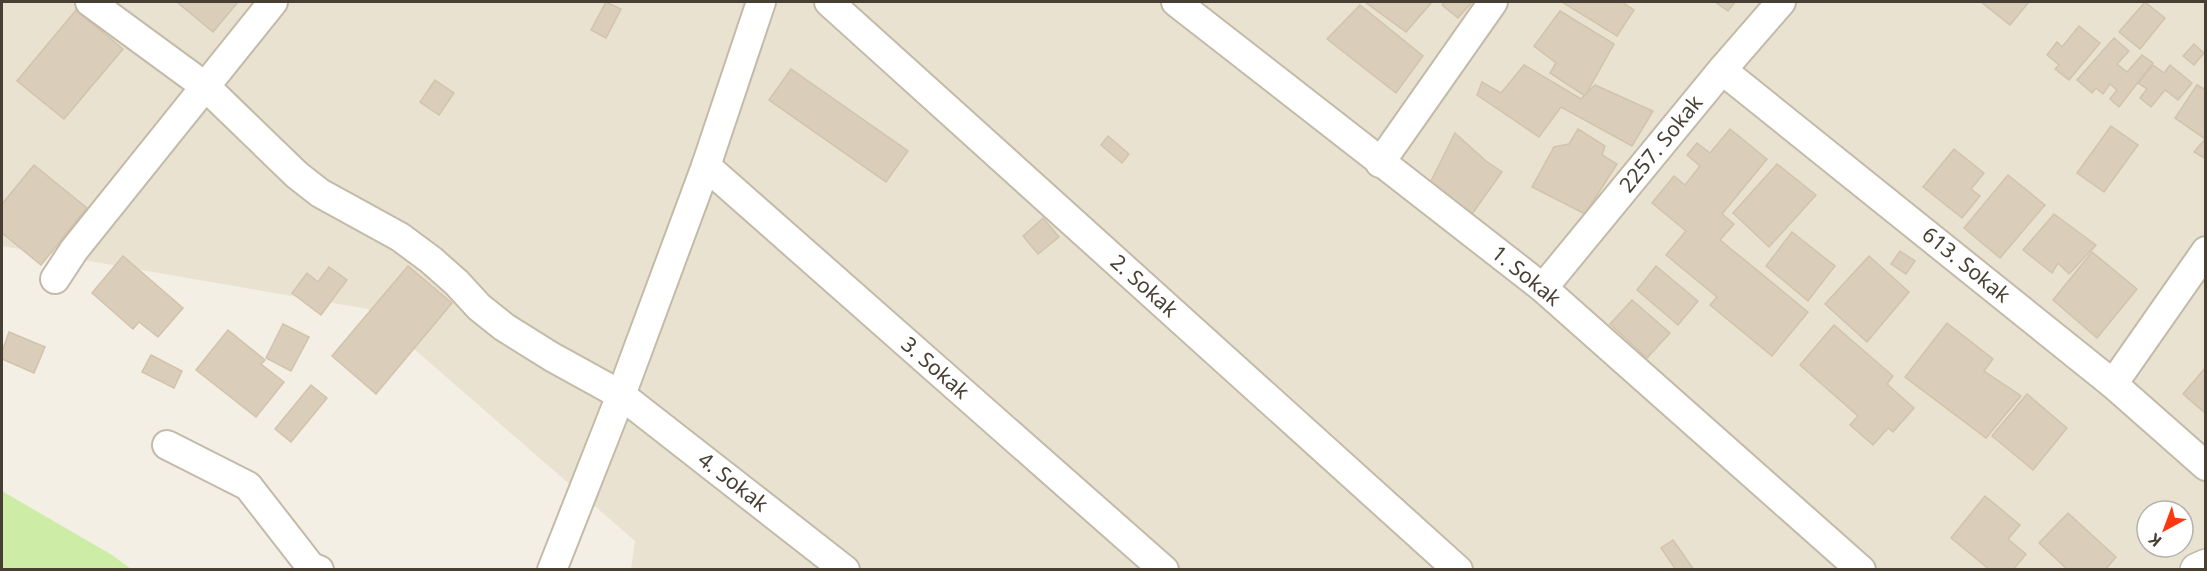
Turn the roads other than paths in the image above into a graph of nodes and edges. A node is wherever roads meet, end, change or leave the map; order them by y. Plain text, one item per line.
1 (90, 2) edge
2 (273, 2) edge
3 (760, 2) edge
4 (829, 2) edge
5 (1493, 2) edge
6 (1781, 2) edge
7 (1193, 7) edge
8 (1722, 70) junction
9 (206, 87) junction
10 (1380, 163) junction
11 (706, 166) junction
12 (2205, 251) edge
13 (55, 279) dead end
14 (1543, 288) junction
15 (2113, 384) junction
16 (621, 395) junction
17 (167, 446) dead end
18 (2205, 466) edge
19 (2205, 566) edge
20 (319, 570) edge
21 (552, 570) edge
22 (845, 570) edge
23 (1164, 570) edge
24 (1458, 570) edge
25 (1861, 570) edge
26 (2197, 570) edge

1 - 9 street, 4. Sokak
2 - 9 street
3 - 11 street
4 - 24 street, 2. Sokak
5 - 10 street
6 - 8 street, 2257. Sokak
7 - 10 street, 1. Sokak
8 - 14 street, 2257. Sokak
8 - 15 street, 613. Sokak
9 - 13 street
9 - 16 street, 4. Sokak
10 - 14 street, 1. Sokak
11 - 16 street
11 - 23 street, 3. Sokak
12 - 15 street
14 - 25 street, 1. Sokak
15 - 18 street, 613. Sokak
16 - 21 street
16 - 22 street, 4. Sokak
17 - 20 street
19 - 26 street

